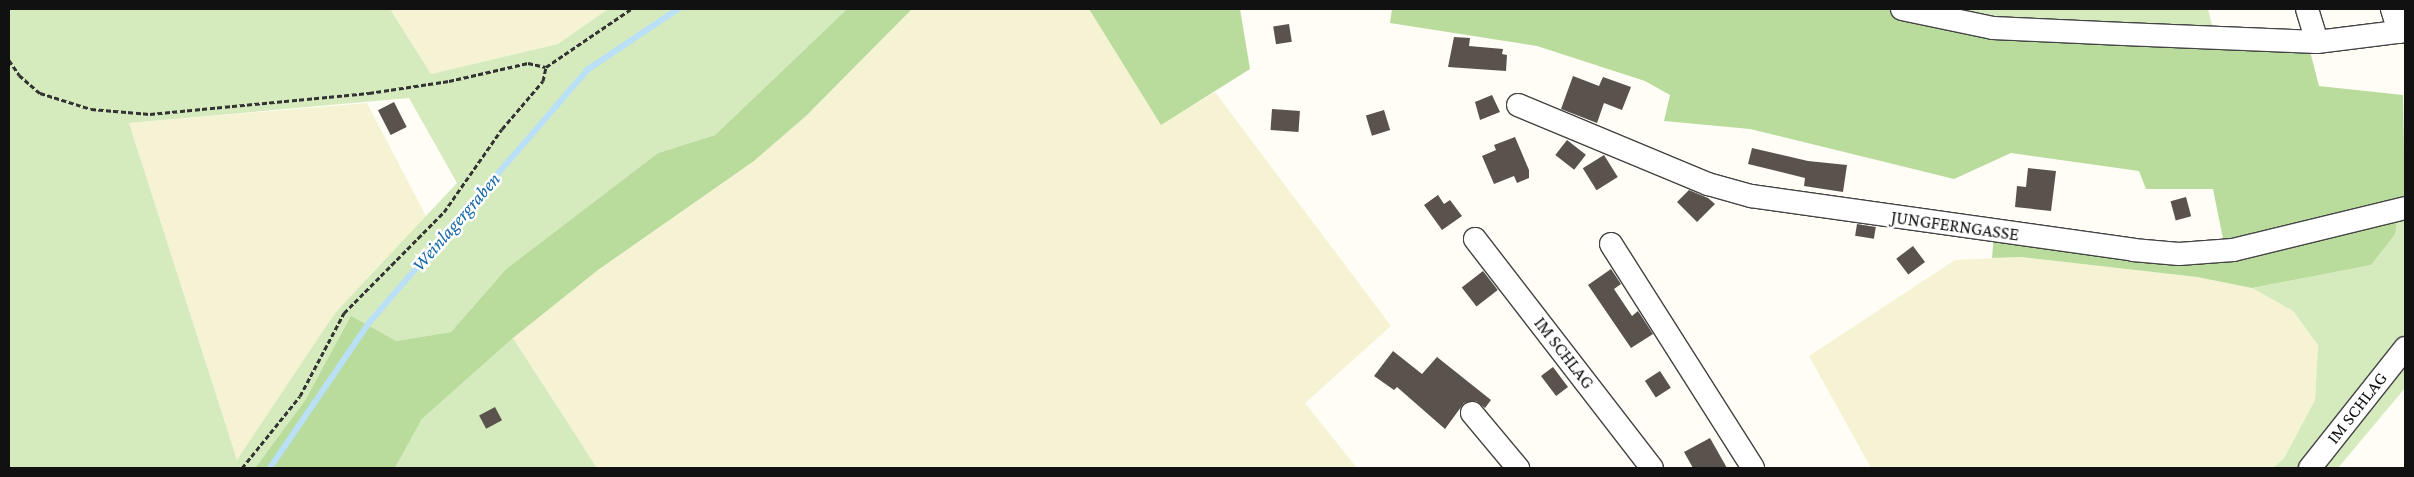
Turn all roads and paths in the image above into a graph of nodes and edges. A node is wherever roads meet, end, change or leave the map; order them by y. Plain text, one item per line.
1 (631, 9) edge
2 (1902, 9) edge
3 (2307, 9) edge
4 (2392, 9) edge
5 (2402, 31) edge
6 (2317, 42) junction
7 (9, 60) edge
8 (546, 67) junction
9 (1518, 105) dead end
10 (2405, 208) edge
11 (1475, 240) dead end
12 (1611, 244) dead end
13 (2405, 348) edge
14 (1472, 413) dead end
15 (242, 468) edge
16 (1518, 468) edge
17 (1652, 468) edge
18 (1754, 468) edge
19 (2310, 468) edge

1 - 8 path
2 - 6 street
3 - 6 street
4 - 5 street
5 - 6 street
7 - 8 path
8 - 15 path
9 - 10 street, JUNGFERNGASSE
11 - 17 street, IM SCHLAG
12 - 18 street
13 - 19 street, IM SCHLAG
14 - 16 street

